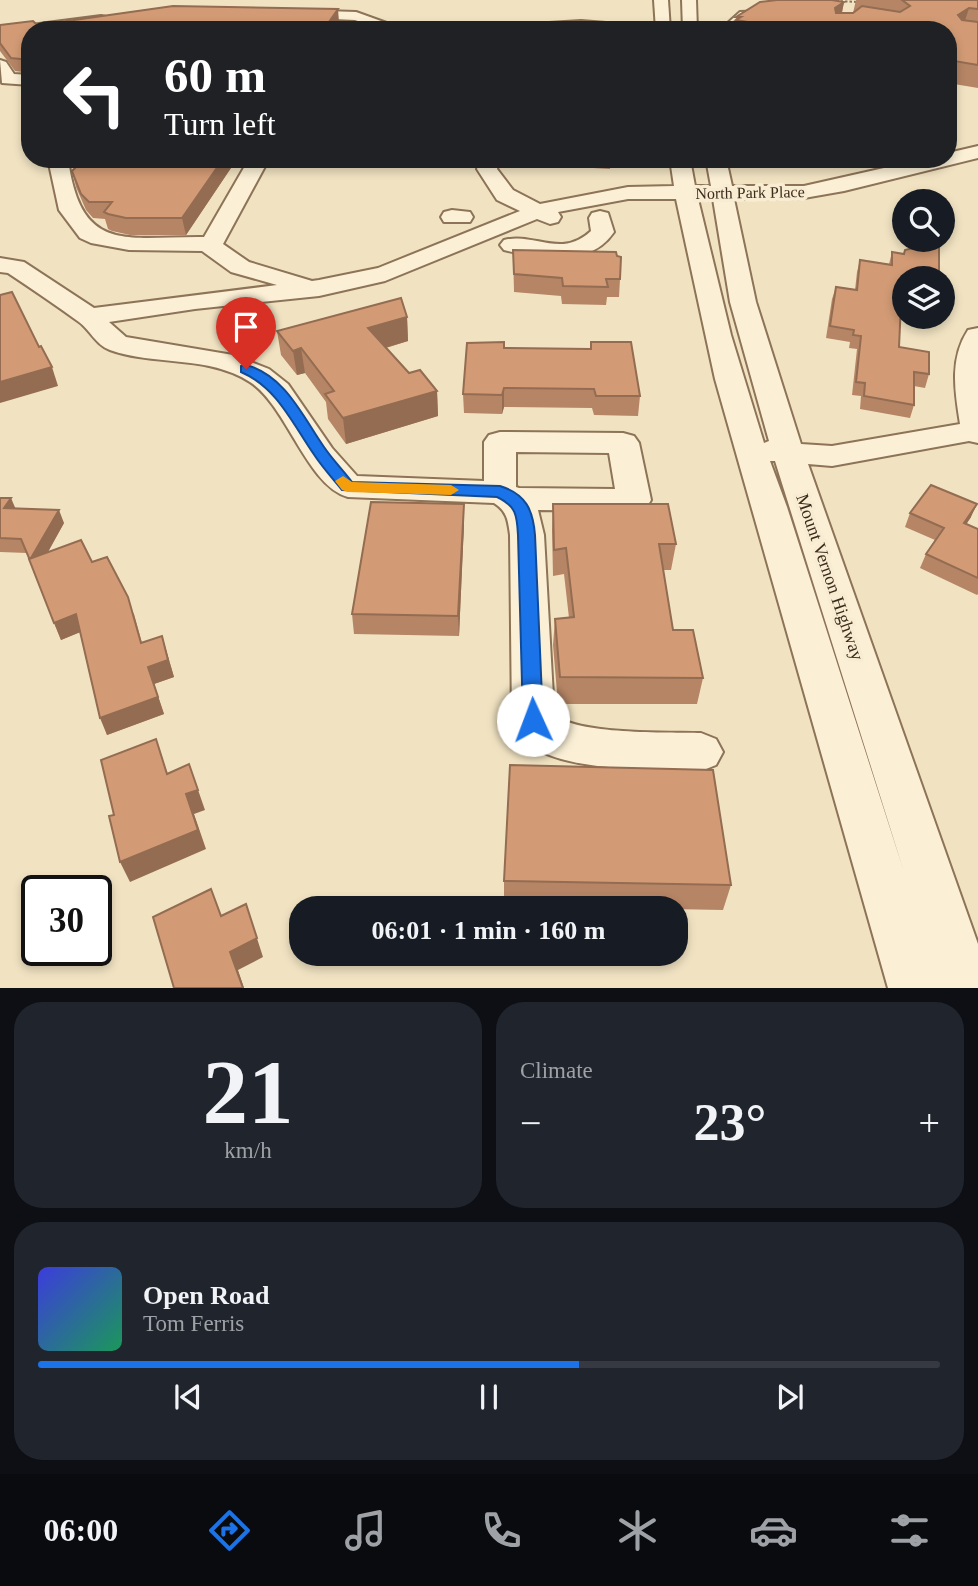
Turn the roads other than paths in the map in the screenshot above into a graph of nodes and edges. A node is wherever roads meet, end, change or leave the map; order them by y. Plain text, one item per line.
1 (661, 0) edge
2 (689, 0) edge
3 (281, 14) edge
4 (765, 15) edge
5 (116, 18) edge
6 (93, 21) edge
7 (371, 21) edge
8 (663, 21) edge
9 (690, 21) edge
10 (738, 21) edge
11 (21, 30) edge
12 (0, 33) edge
13 (0, 65) edge
14 (21, 80) edge
15 (957, 142) edge
16 (978, 151) edge
17 (957, 157) edge
18 (60, 168) edge
19 (262, 168) edge
20 (682, 168) edge
21 (718, 168) edge
22 (914, 168) edge
23 (978, 172) edge
24 (895, 173) junction
25 (492, 186) edge
26 (906, 189) edge
27 (914, 189) edge
28 (242, 190) junction
29 (268, 191) dead end
30 (892, 194) edge
31 (687, 201) junction
32 (725, 202) junction
33 (538, 211) junction
34 (600, 218) junction
35 (564, 223) junction
36 (243, 236) dead end
37 (214, 240) junction
38 (512, 245) junction
39 (0, 264) edge
40 (319, 288) junction
41 (348, 296) junction
42 (94, 321) junction
43 (978, 336) edge
44 (976, 433) edge
45 (769, 452) junction
46 (701, 752) dead end
47 (915, 988) edge
48 (967, 988) edge

1 - 8 street
2 - 9 street
3 - 7 street
4 - 10 street
5 - 6 street
11 - 12 street
13 - 14 street
15 - 16 street
16 - 17 street, North Park Place
18 - 37 street
19 - 28 street
20 - 31 street, Mount Vernon Highway
21 - 32 street, Mount Vernon Highway
22 - 24 street, North Park Place
23 - 27 street, North Park Place
24 - 26 street
24 - 32 street, North Park Place
25 - 33 street
28 - 29 street
28 - 37 street
30 - 32 street, North Park Place
31 - 32 street, North Park Place
31 - 33 street
31 - 34 street
31 - 45 street, Mount Vernon Highway
32 - 45 street, Mount Vernon Highway
33 - 35 street
33 - 40 street
34 - 35 street
34 - 38 street
35 - 38 street
36 - 37 street
37 - 40 street
38 - 41 street
39 - 42 street
40 - 41 street
40 - 42 street
41 - 42 street
42 - 46 street
43 - 44 street
44 - 45 street
45 - 47 street, Mount Vernon Highway
45 - 48 street, Mount Vernon Highway

